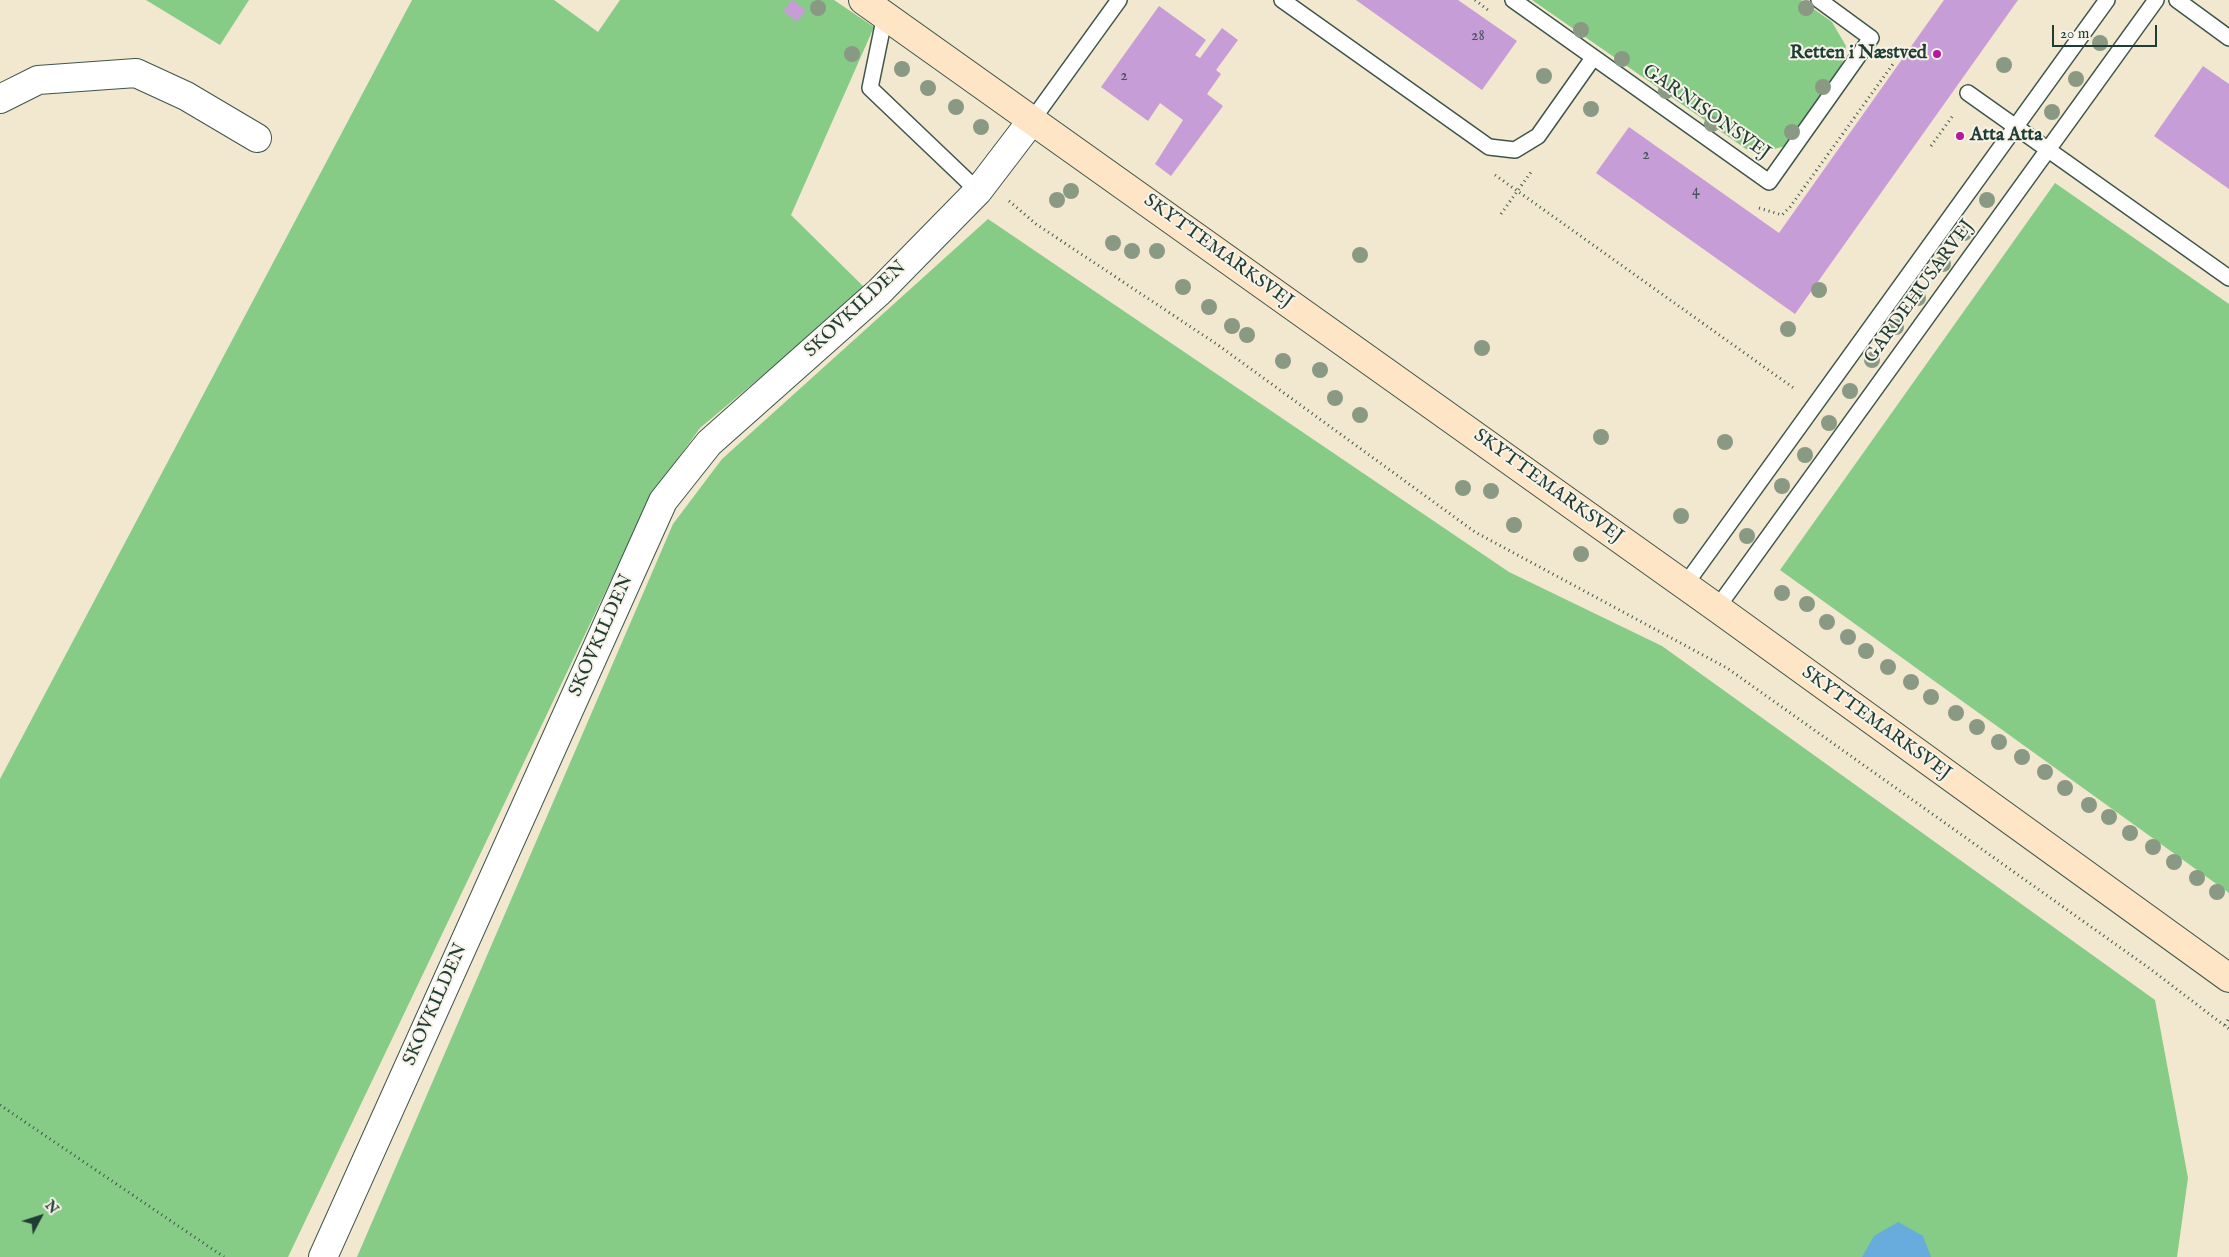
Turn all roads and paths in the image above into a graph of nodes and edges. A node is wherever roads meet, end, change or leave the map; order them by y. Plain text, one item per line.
1 (1119, 0) edge
2 (1282, 0) edge
3 (1475, 0) edge
4 (1513, 0) edge
5 (1819, 0) edge
6 (2107, 0) edge
7 (2156, 0) edge
8 (2177, 0) edge
9 (874, 8) edge
10 (1490, 11) dead end
11 (2229, 38) edge
12 (1593, 58) junction
13 (1968, 93) joint
14 (0, 99) edge
15 (1032, 119) junction
16 (2015, 127) junction
17 (258, 138) dead end
18 (1930, 146) dead end
19 (2048, 150) junction
20 (1489, 171) dead end
21 (982, 186) junction
22 (2229, 278) edge
23 (1796, 390) dead end
24 (1685, 585) junction
25 (1717, 608) junction
26 (2229, 978) edge
27 (2229, 1018) edge
28 (2225, 1025) junction
29 (2229, 1029) edge
30 (0, 1105) edge
31 (224, 1257) edge
32 (323, 1257) edge

1 - 15 lane
2 - 12 lane
3 - 10 path
4 - 12 lane, GARNISONSVEJ
5 - 12 lane, GARNISONSVEJ
6 - 16 lane, GARDEHUSARVEJ
7 - 19 lane, GARDEHUSARVEJ
8 - 11 lane
9 - 15 street, SKYTTEMARKSVEJ
9 - 21 lane
13 - 16 lane
13 - 18 path
14 - 17 street
15 - 21 street, SKOVKILDEN
15 - 24 street, SKYTTEMARKSVEJ
16 - 19 lane
16 - 24 lane, GARDEHUSARVEJ
19 - 22 lane
19 - 25 lane, GARDEHUSARVEJ
20 - 23 path
21 - 28 path
21 - 32 street, SKOVKILDEN
24 - 25 street, SKYTTEMARKSVEJ
25 - 26 street, SKYTTEMARKSVEJ
27 - 28 path
28 - 29 path
30 - 31 path

